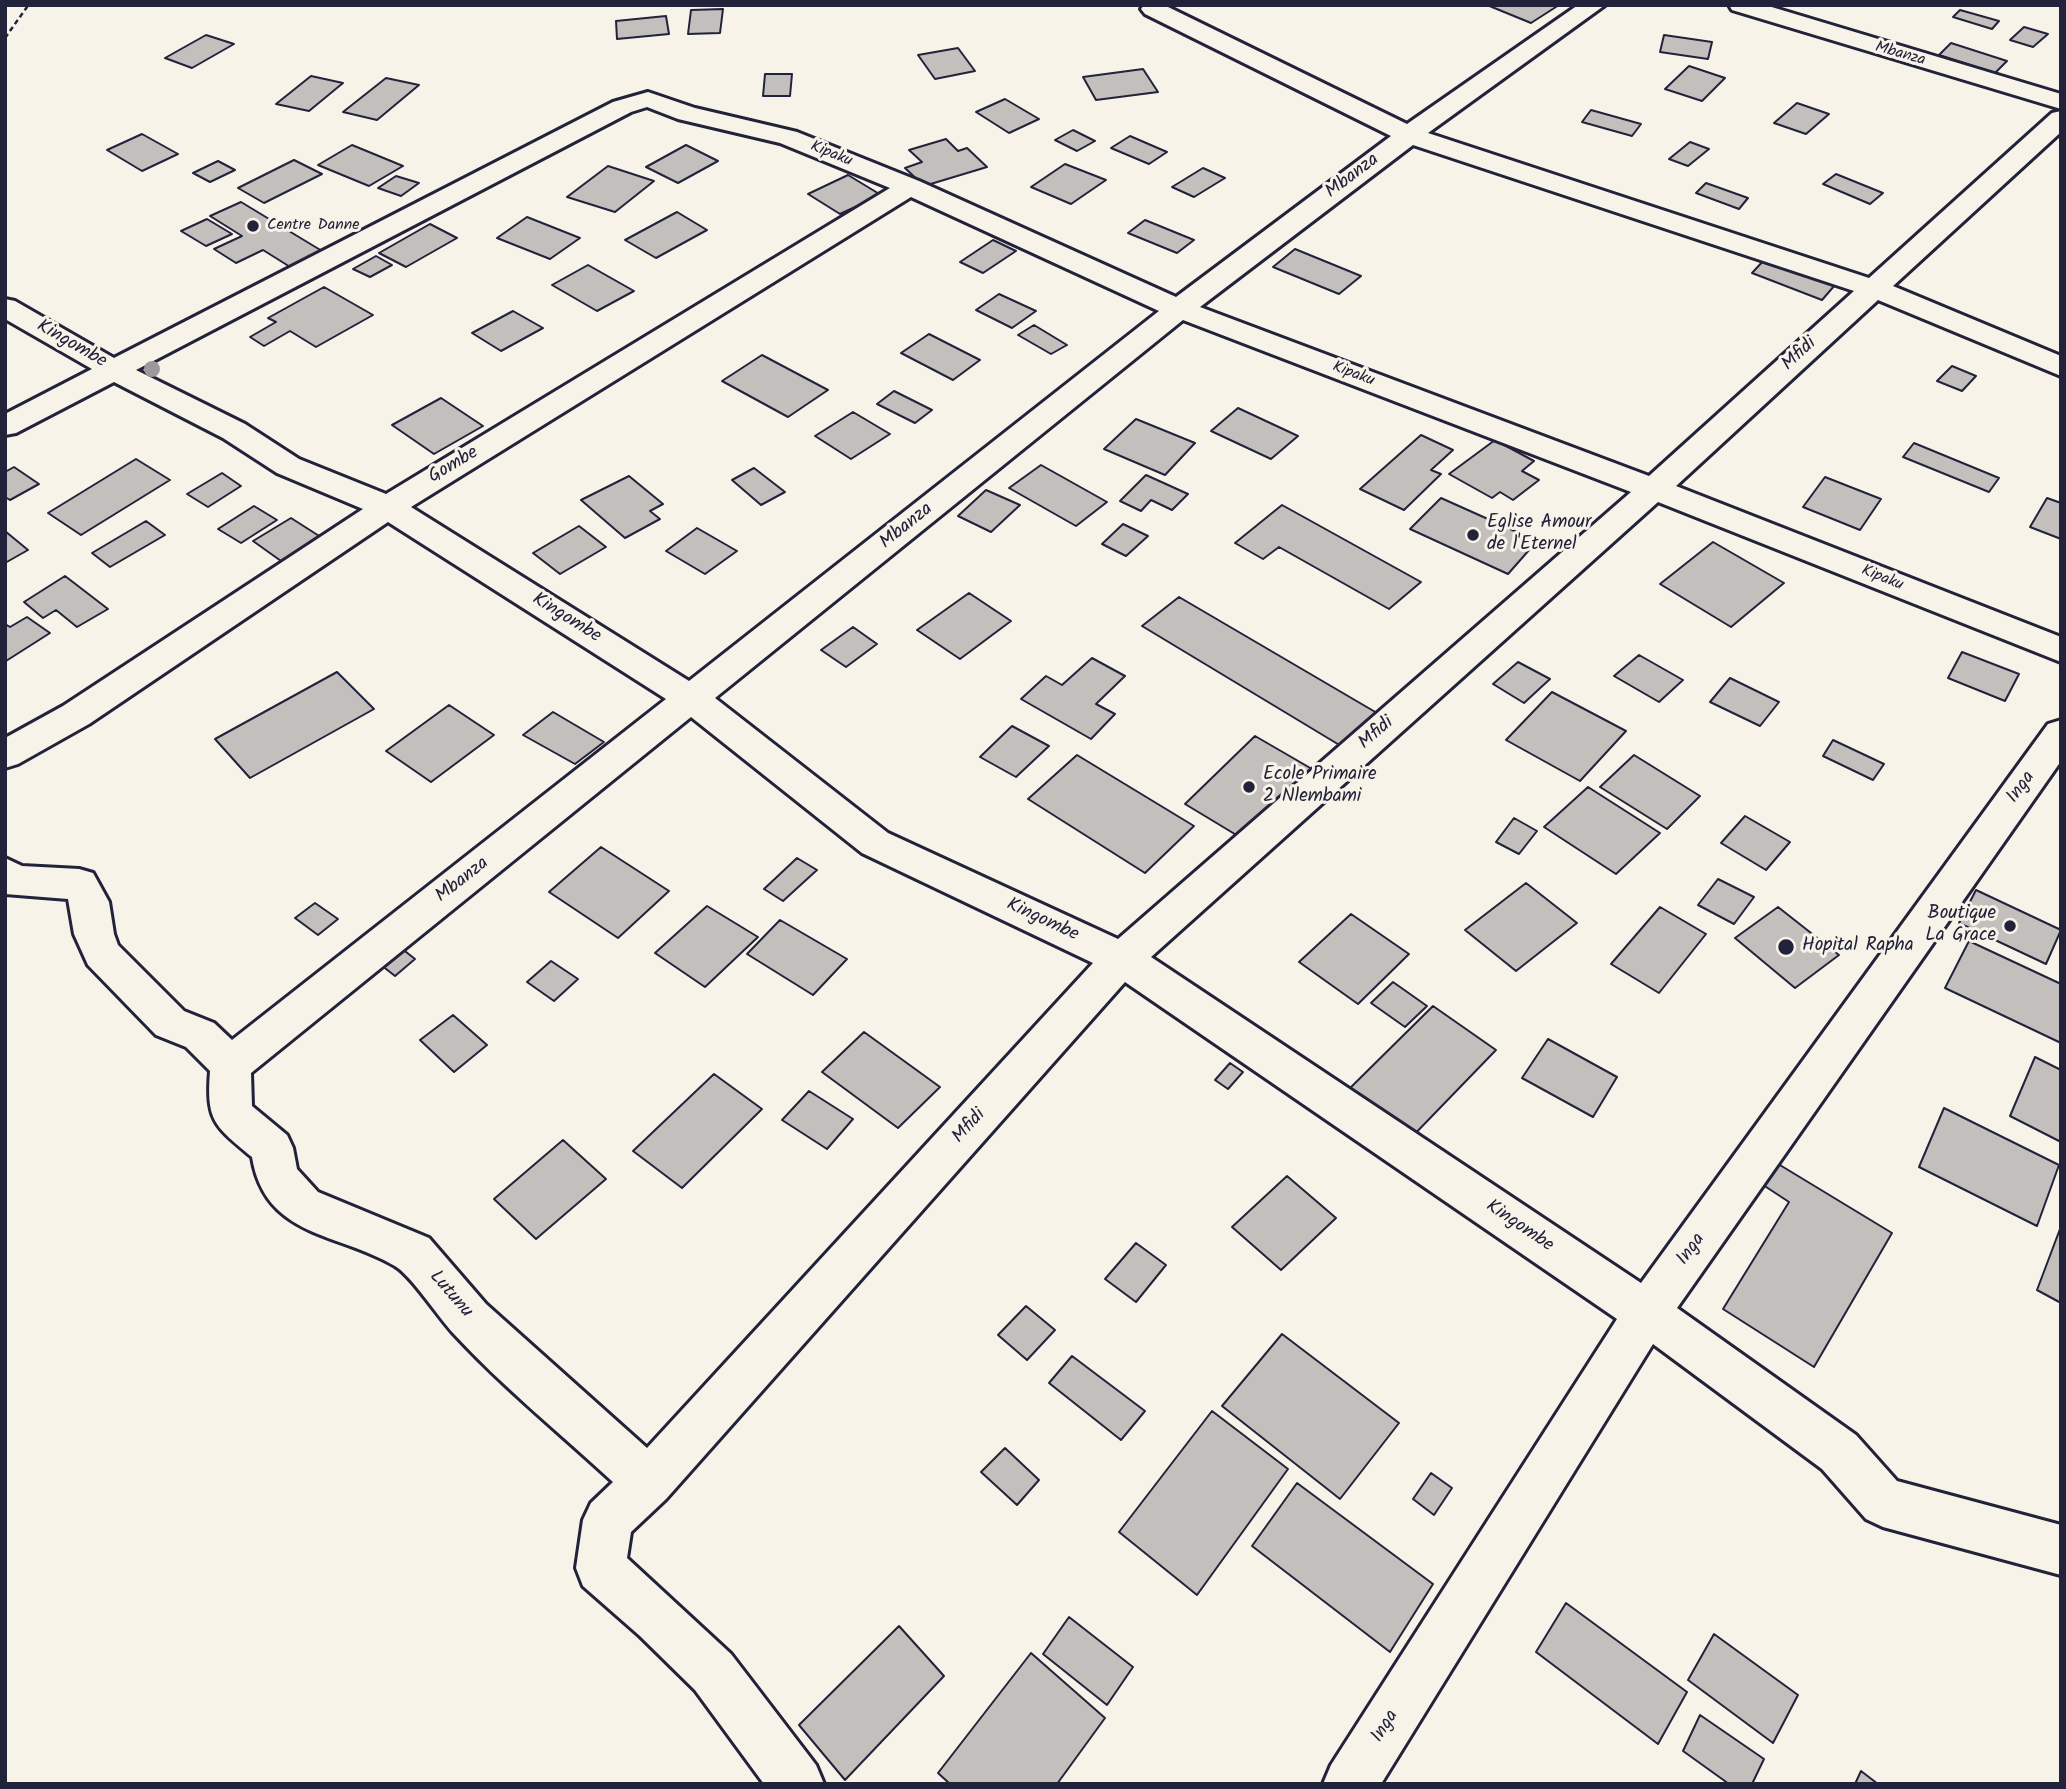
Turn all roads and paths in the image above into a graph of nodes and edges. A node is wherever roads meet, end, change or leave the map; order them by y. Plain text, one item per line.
1 (35, 5) edge
2 (1594, 5) edge
3 (1740, 5) edge
4 (1153, 9) dead end
5 (5, 37) edge
6 (2061, 102) edge
7 (2061, 118) edge
8 (1409, 135) junction
9 (910, 187) junction
10 (1872, 288) junction
11 (5, 307) edge
12 (1179, 309) junction
13 (2061, 367) edge
14 (112, 369) junction
15 (5, 426) edge
16 (1654, 489) junction
17 (388, 507) junction
18 (2061, 650) edge
19 (692, 699) junction
20 (2061, 733) edge
21 (5, 755) edge
22 (5, 873) edge
23 (1122, 959) junction
24 (232, 1065) junction
25 (1647, 1314) junction
26 (649, 1482) junction
27 (2061, 1550) edge
28 (797, 1784) edge
29 (1350, 1784) edge

1 - 5 path
2 - 8 street, Mbanza
3 - 6 street, Mbanza
4 - 8 street
7 - 10 street, Mfidi
8 - 10 street
8 - 12 street, Mbanza
9 - 12 street, Kipaku
9 - 14 street, Kipaku
9 - 17 street, Gombe
10 - 13 street
10 - 16 street, Mfidi
11 - 14 street, Kingombe
12 - 16 street, Kipaku
12 - 19 street, Mbanza
14 - 15 street
14 - 17 street, Kingombe
16 - 18 street, Kipaku
16 - 23 street, Mfidi
17 - 19 street, Kingombe
17 - 21 street, Gombe
19 - 23 street, Kingombe
19 - 24 street, Mbanza
20 - 25 street, Inga
22 - 24 street
23 - 25 street, Kingombe
23 - 26 street, Mfidi
24 - 26 street, Lutunu
25 - 27 street, Kingombe
25 - 29 street, Inga
26 - 28 street

